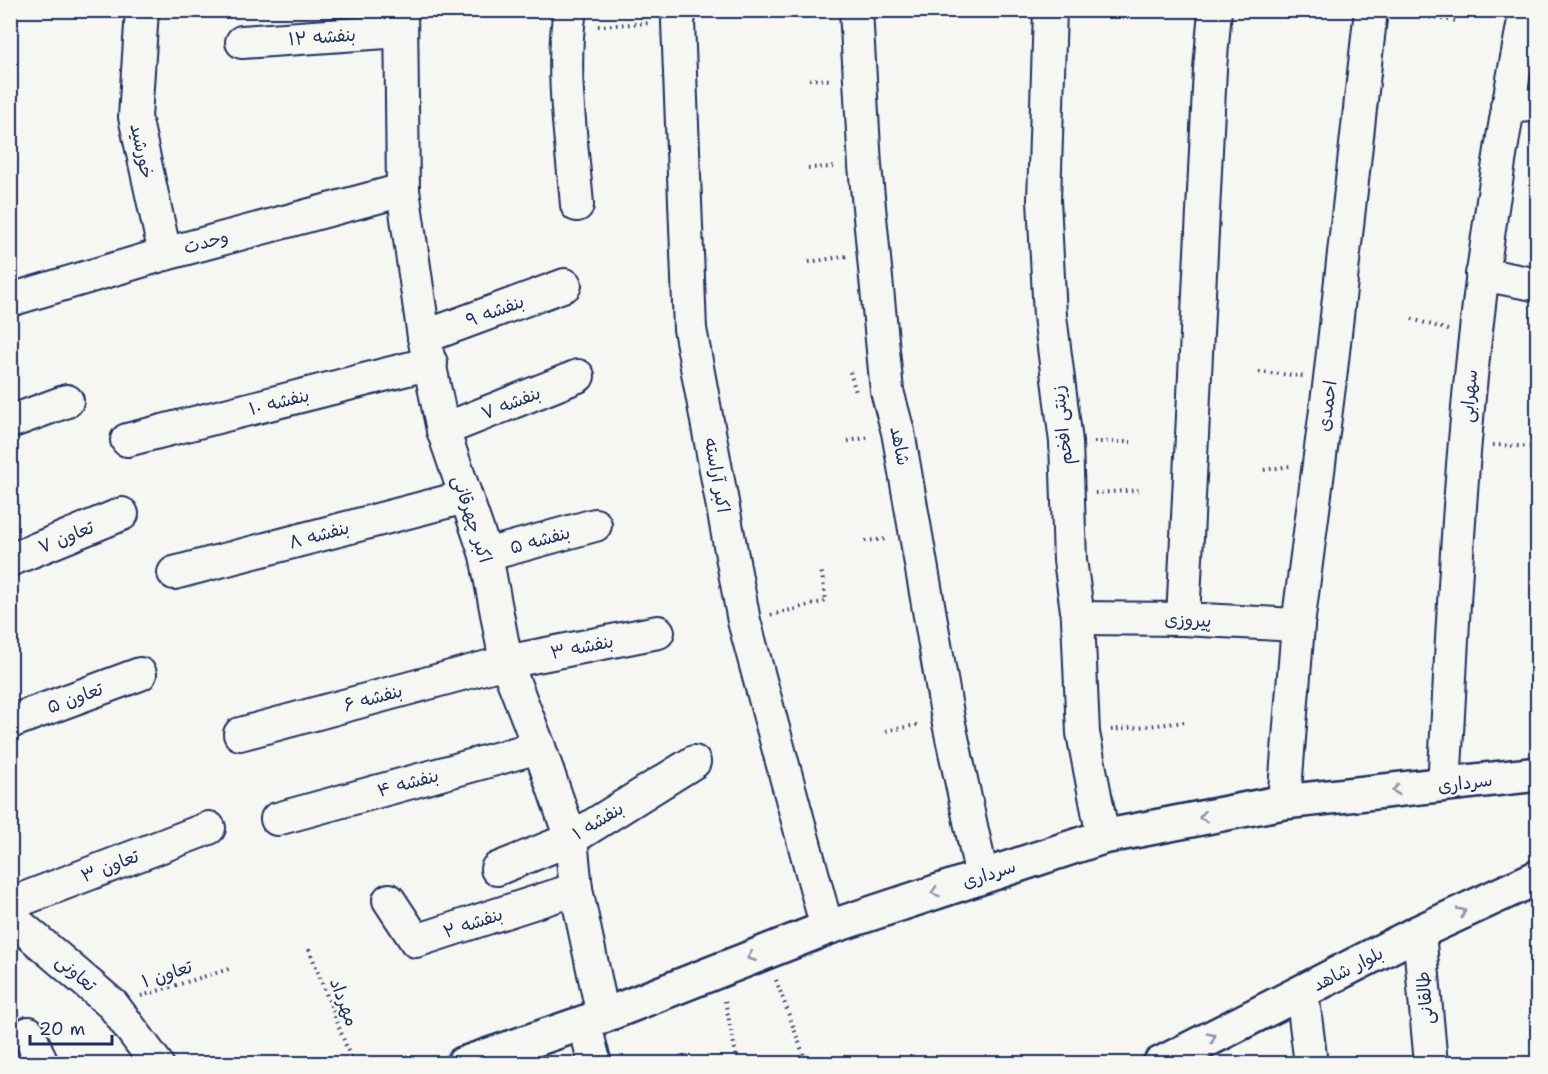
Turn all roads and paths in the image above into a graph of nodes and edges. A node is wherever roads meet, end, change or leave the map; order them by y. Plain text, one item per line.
1 (142, 10) edge
2 (856, 10) edge
3 (1050, 10) edge
4 (1215, 10) edge
5 (1526, 10) edge
6 (1382, 11) edge
7 (679, 16) edge
8 (568, 19) edge
9 (401, 21) edge
10 (1456, 21) dead end
11 (243, 42) dead end
12 (1538, 105) edge
13 (1507, 106) junction
14 (404, 190) junction
15 (577, 205) dead end
16 (874, 252) junction
17 (165, 254) junction
18 (809, 262) dead end
19 (1482, 274) junction
20 (565, 285) dead end
21 (1538, 285) edge
22 (10, 300) edge
23 (1412, 319) dead end
24 (1474, 337) junction
25 (428, 350) junction
26 (1259, 372) dead end
27 (578, 376) dead end
28 (1330, 379) junction
29 (67, 401) dead end
30 (10, 422) edge
31 (443, 430) junction
32 (127, 440) dead end
33 (1066, 442) junction
34 (1131, 442) dead end
35 (1464, 444) junction
36 (1538, 447) edge
37 (1141, 490) dead end
38 (1067, 494) junction
39 (465, 497) junction
40 (122, 514) dead end
41 (595, 525) dead end
42 (486, 555) junction
43 (10, 560) edge
44 (821, 569) dead end
45 (174, 573) dead end
46 (1078, 618) junction
47 (1183, 619) junction
48 (744, 621) junction
49 (1298, 625) junction
50 (658, 632) dead end
51 (506, 663) junction
52 (140, 674) dead end
53 (10, 722) edge
54 (1185, 722) dead end
55 (1083, 733) junction
56 (240, 734) dead end
57 (538, 747) junction
58 (694, 762) dead end
59 (1538, 774) edge
60 (1444, 785) junction
61 (1284, 802) junction
62 (277, 819) dead end
63 (208, 828) dead end
64 (1103, 837) junction
65 (571, 839) junction
66 (497, 869) dead end
67 (982, 877) junction
68 (1538, 877) edge
69 (576, 889) junction
70 (389, 900) dead end
71 (10, 904) edge
72 (10, 917) edge
73 (827, 928) junction
74 (1419, 932) junction
75 (309, 949) dead end
76 (765, 952) junction
77 (229, 969) dead end
78 (718, 971) junction
79 (1302, 992) junction
80 (113, 1005) junction
81 (593, 1019) junction
82 (29, 1033) dead end
83 (42, 1064) edge
84 (157, 1064) edge
85 (353, 1064) edge
86 (463, 1064) edge
87 (595, 1064) edge
88 (738, 1064) edge
89 (807, 1064) edge
90 (1160, 1064) edge
91 (1311, 1064) edge
92 (1431, 1064) edge

1 - 17 street, خورشید
2 - 16 street, شاهد
3 - 33 street, زینتی افخم
4 - 47 street
5 - 13 street, سهرابی
6 - 10 path
6 - 28 street, احمدی
7 - 8 path
7 - 48 street, اکبر آراسته
8 - 15 street
9 - 11 street, بنفشه ۱۲
9 - 14 street, اکبر چهرقانی
12 - 13 street
13 - 19 street, سهرابی
14 - 17 street, وحدت
14 - 25 street, اکبر چهرقانی
16 - 18 path
16 - 67 street, شاهد
17 - 22 street, وحدت
19 - 21 street
19 - 24 street, سهرابی
20 - 25 street, بنفشه ۹
23 - 24 path
24 - 35 street, سهرابی
25 - 31 street, اکبر چهرقانی
25 - 32 street, بنفشه ۱۰
26 - 28 path
27 - 31 street, بنفشه ۷
28 - 49 street, احمدی
29 - 30 street
31 - 39 street, اکبر چهرقانی
33 - 34 path
33 - 38 street, زینتی افخم
35 - 36 path
35 - 60 street, سهرابی
37 - 38 path
38 - 46 street, زینتی افخم
39 - 42 street, اکبر چهرقانی
39 - 45 street, بنفشه ۸
40 - 43 street, تعاون ۷
41 - 42 street, بنفشه ۵
42 - 51 street, اکبر چهرقانی
44 - 48 path
46 - 47 street, پیروزی
46 - 55 street, زینتی افخم
47 - 49 street, پیروزی
48 - 73 street, اکبر آراسته
49 - 61 street, احمدی
50 - 51 street, بنفشه ۳
51 - 56 street, بنفشه ۶
51 - 57 street, اکبر چهرقانی
52 - 53 street, تعاون ۵
54 - 55 path
55 - 64 street, زینتی افخم
57 - 62 street, بنفشه ۴
57 - 65 street, اکبر چهرقانی
58 - 65 street, بنفشه ۱
59 - 60 main road, سرداری
60 -> 61 main road, سرداری
61 -> 64 main road, سرداری
63 - 71 street, تعاون ۳
64 - 67 main road, سرداری
65 - 66 street, بنفشه ۱
65 - 69 street, اکبر چهرقانی
67 -> 73 main road, سرداری
74 -> 68 main road, بلوار شاهد
69 - 70 street, بنفشه ۲
69 - 81 street, اکبر چهرقانی
72 - 80 street, تعاونی
73 - 76 main road, سرداری
74 - 79 main road, بلوار شاهد
74 - 92 street, طالقانی
75 - 85 path, مهرداد
76 -> 78 main road, سرداری
76 - 89 path
77 - 80 path, تعاون ۱
78 - 81 main road, سرداری
78 - 88 path
90 -> 79 main road, بلوار شاهد
79 - 91 street
80 - 84 street, تعاونی
81 - 86 main road, سرداری
81 - 87 street, اکبر چهرقانی
82 - 83 street

